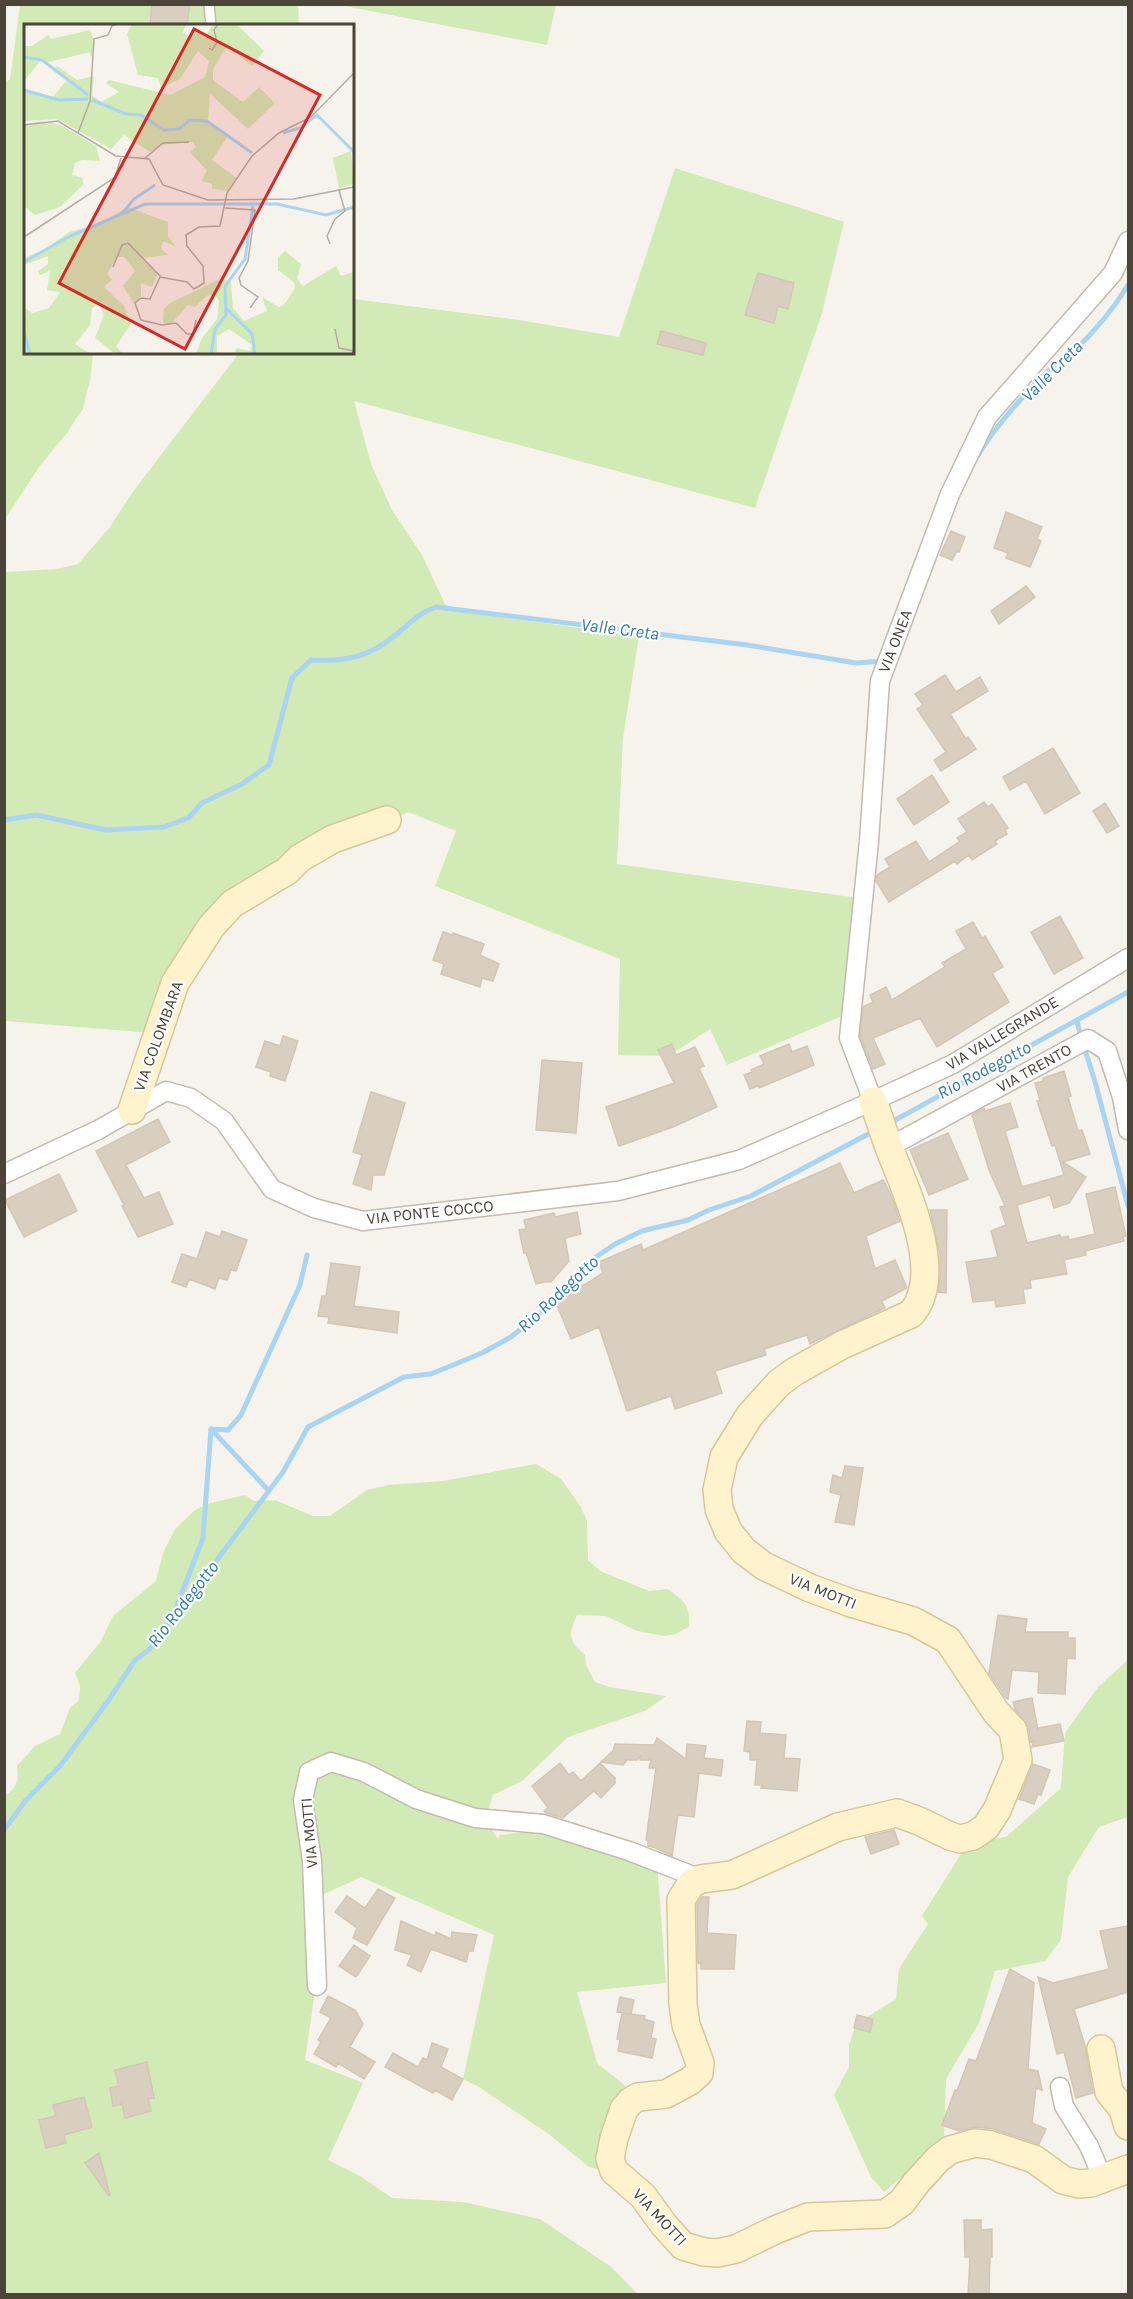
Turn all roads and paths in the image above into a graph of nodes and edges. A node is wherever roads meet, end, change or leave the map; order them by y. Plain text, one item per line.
1 (209, 4) edge
2 (211, 24) edge
3 (1128, 241) edge
4 (387, 820) dead end
5 (1128, 958) edge
6 (132, 1110) junction
7 (882, 1125) junction
8 (1128, 1130) edge
9 (4, 1174) edge
10 (701, 1879) junction
11 (317, 1986) dead end
12 (1101, 2049) dead end
13 (1060, 2087) dead end
14 (1128, 2126) edge
15 (1128, 2169) edge
16 (1103, 2179) junction

1 - 2 lane
3 - 7 street, VIA ONEA
4 - 6 street, VIA COLOMBARA
5 - 7 street, VIA VALLEGRANDE
6 - 7 street, VIA PONTE COCCO
6 - 9 street, VIA PONTE COCCO
7 - 8 street, VIA TRENTO
7 - 10 street, VIA MOTTI
10 - 11 street, VIA MOTTI
10 - 16 street, VIA MOTTI
12 - 14 street
13 - 16 street
15 - 16 street, VIA MOTTI

